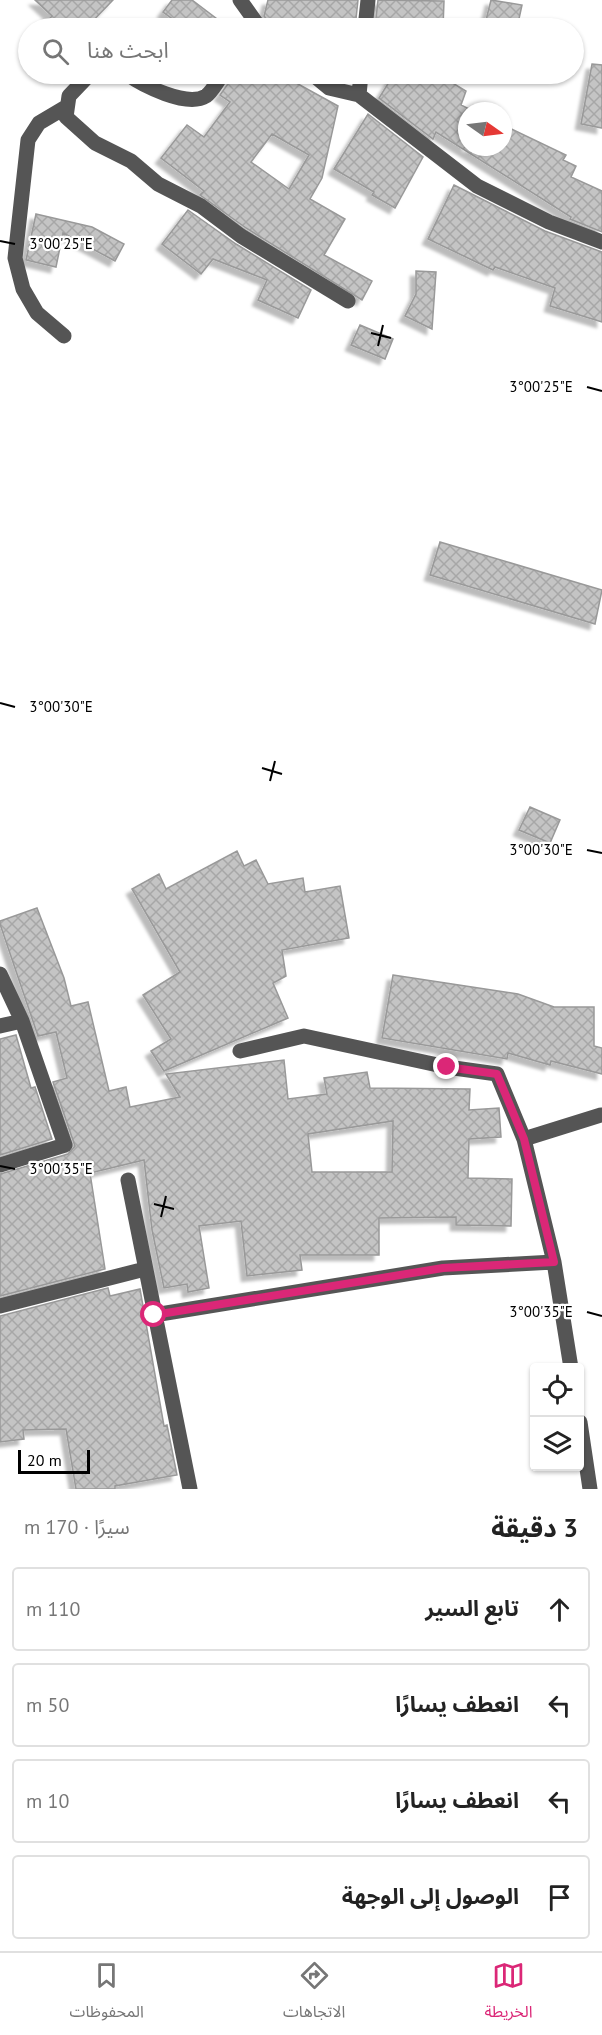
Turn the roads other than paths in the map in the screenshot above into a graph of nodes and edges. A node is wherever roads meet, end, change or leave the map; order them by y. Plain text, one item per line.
1 (240, 0) edge
2 (368, 0) edge
3 (253, 18) edge
4 (366, 18) edge
5 (80, 84) edge
6 (141, 84) edge
7 (216, 84) edge
8 (324, 84) edge
9 (360, 84) edge
10 (359, 95) junction
11 (66, 107) junction
12 (602, 242) edge
13 (348, 301) dead end
14 (64, 336) dead end
15 (0, 974) edge
16 (22, 1021) junction
17 (0, 1026) edge
18 (240, 1051) dead end
19 (601, 1115) edge
20 (524, 1139) junction
21 (0, 1165) edge
22 (128, 1180) dead end
23 (554, 1262) junction
24 (145, 1269) junction
25 (0, 1306) edge
26 (154, 1315) junction
27 (570, 1363) edge
28 (584, 1452) edge
29 (190, 1489) edge
30 (590, 1489) edge

1 - 3 street
2 - 4 street
5 - 11 street
6 - 7 street
8 - 10 street
9 - 10 street
10 - 12 street
11 - 13 street
11 - 14 street
15 - 16 street
16 - 17 street
16 - 21 street
18 - 20 street
19 - 20 street
20 - 23 street
22 - 24 street
23 - 26 street
23 - 27 street
24 - 25 street
24 - 26 street
26 - 29 street
28 - 30 street

